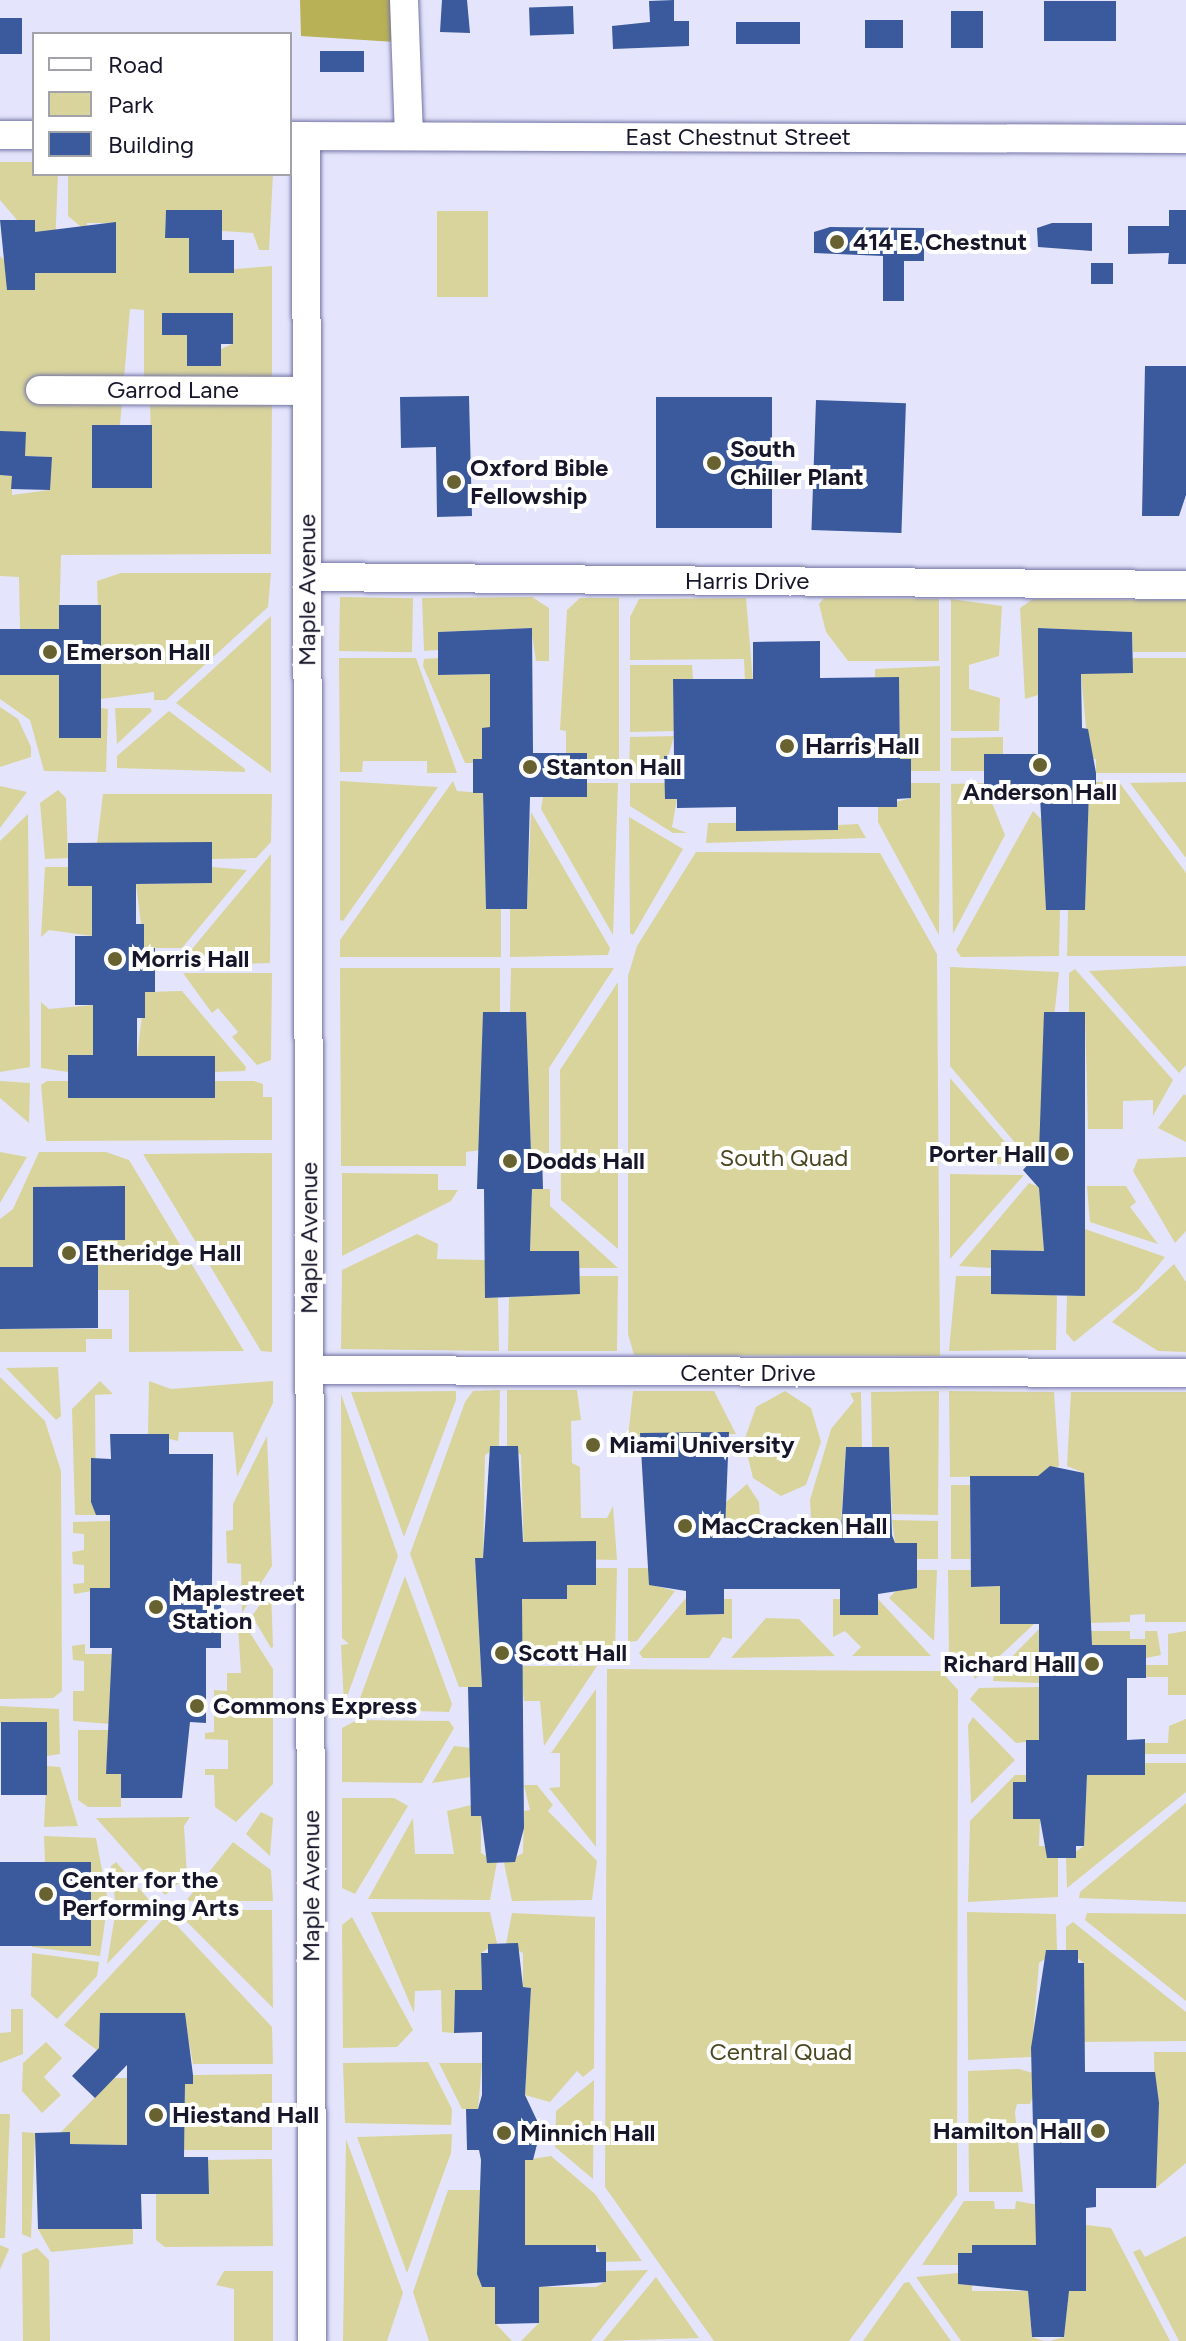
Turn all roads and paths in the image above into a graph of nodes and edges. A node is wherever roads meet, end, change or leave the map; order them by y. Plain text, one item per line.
1 (404, 0) edge
2 (0, 135) edge
3 (32, 135) edge
4 (298, 136) edge
5 (409, 136) junction
6 (1186, 139) edge
7 (40, 390) dead end
8 (307, 391) junction
9 (308, 577) junction
10 (1186, 585) edge
11 (310, 1370) junction
12 (1186, 1373) edge
13 (312, 2341) edge

1 - 5 street
2 - 3 street
4 - 5 street, East Chestnut Street
4 - 8 street, Maple Avenue
5 - 6 street, East Chestnut Street
7 - 8 street, Garrod Lane
8 - 9 street, Maple Avenue
9 - 10 street, Harris Drive
9 - 11 street, Maple Avenue
11 - 12 street, Center Drive
11 - 13 street, Maple Avenue

